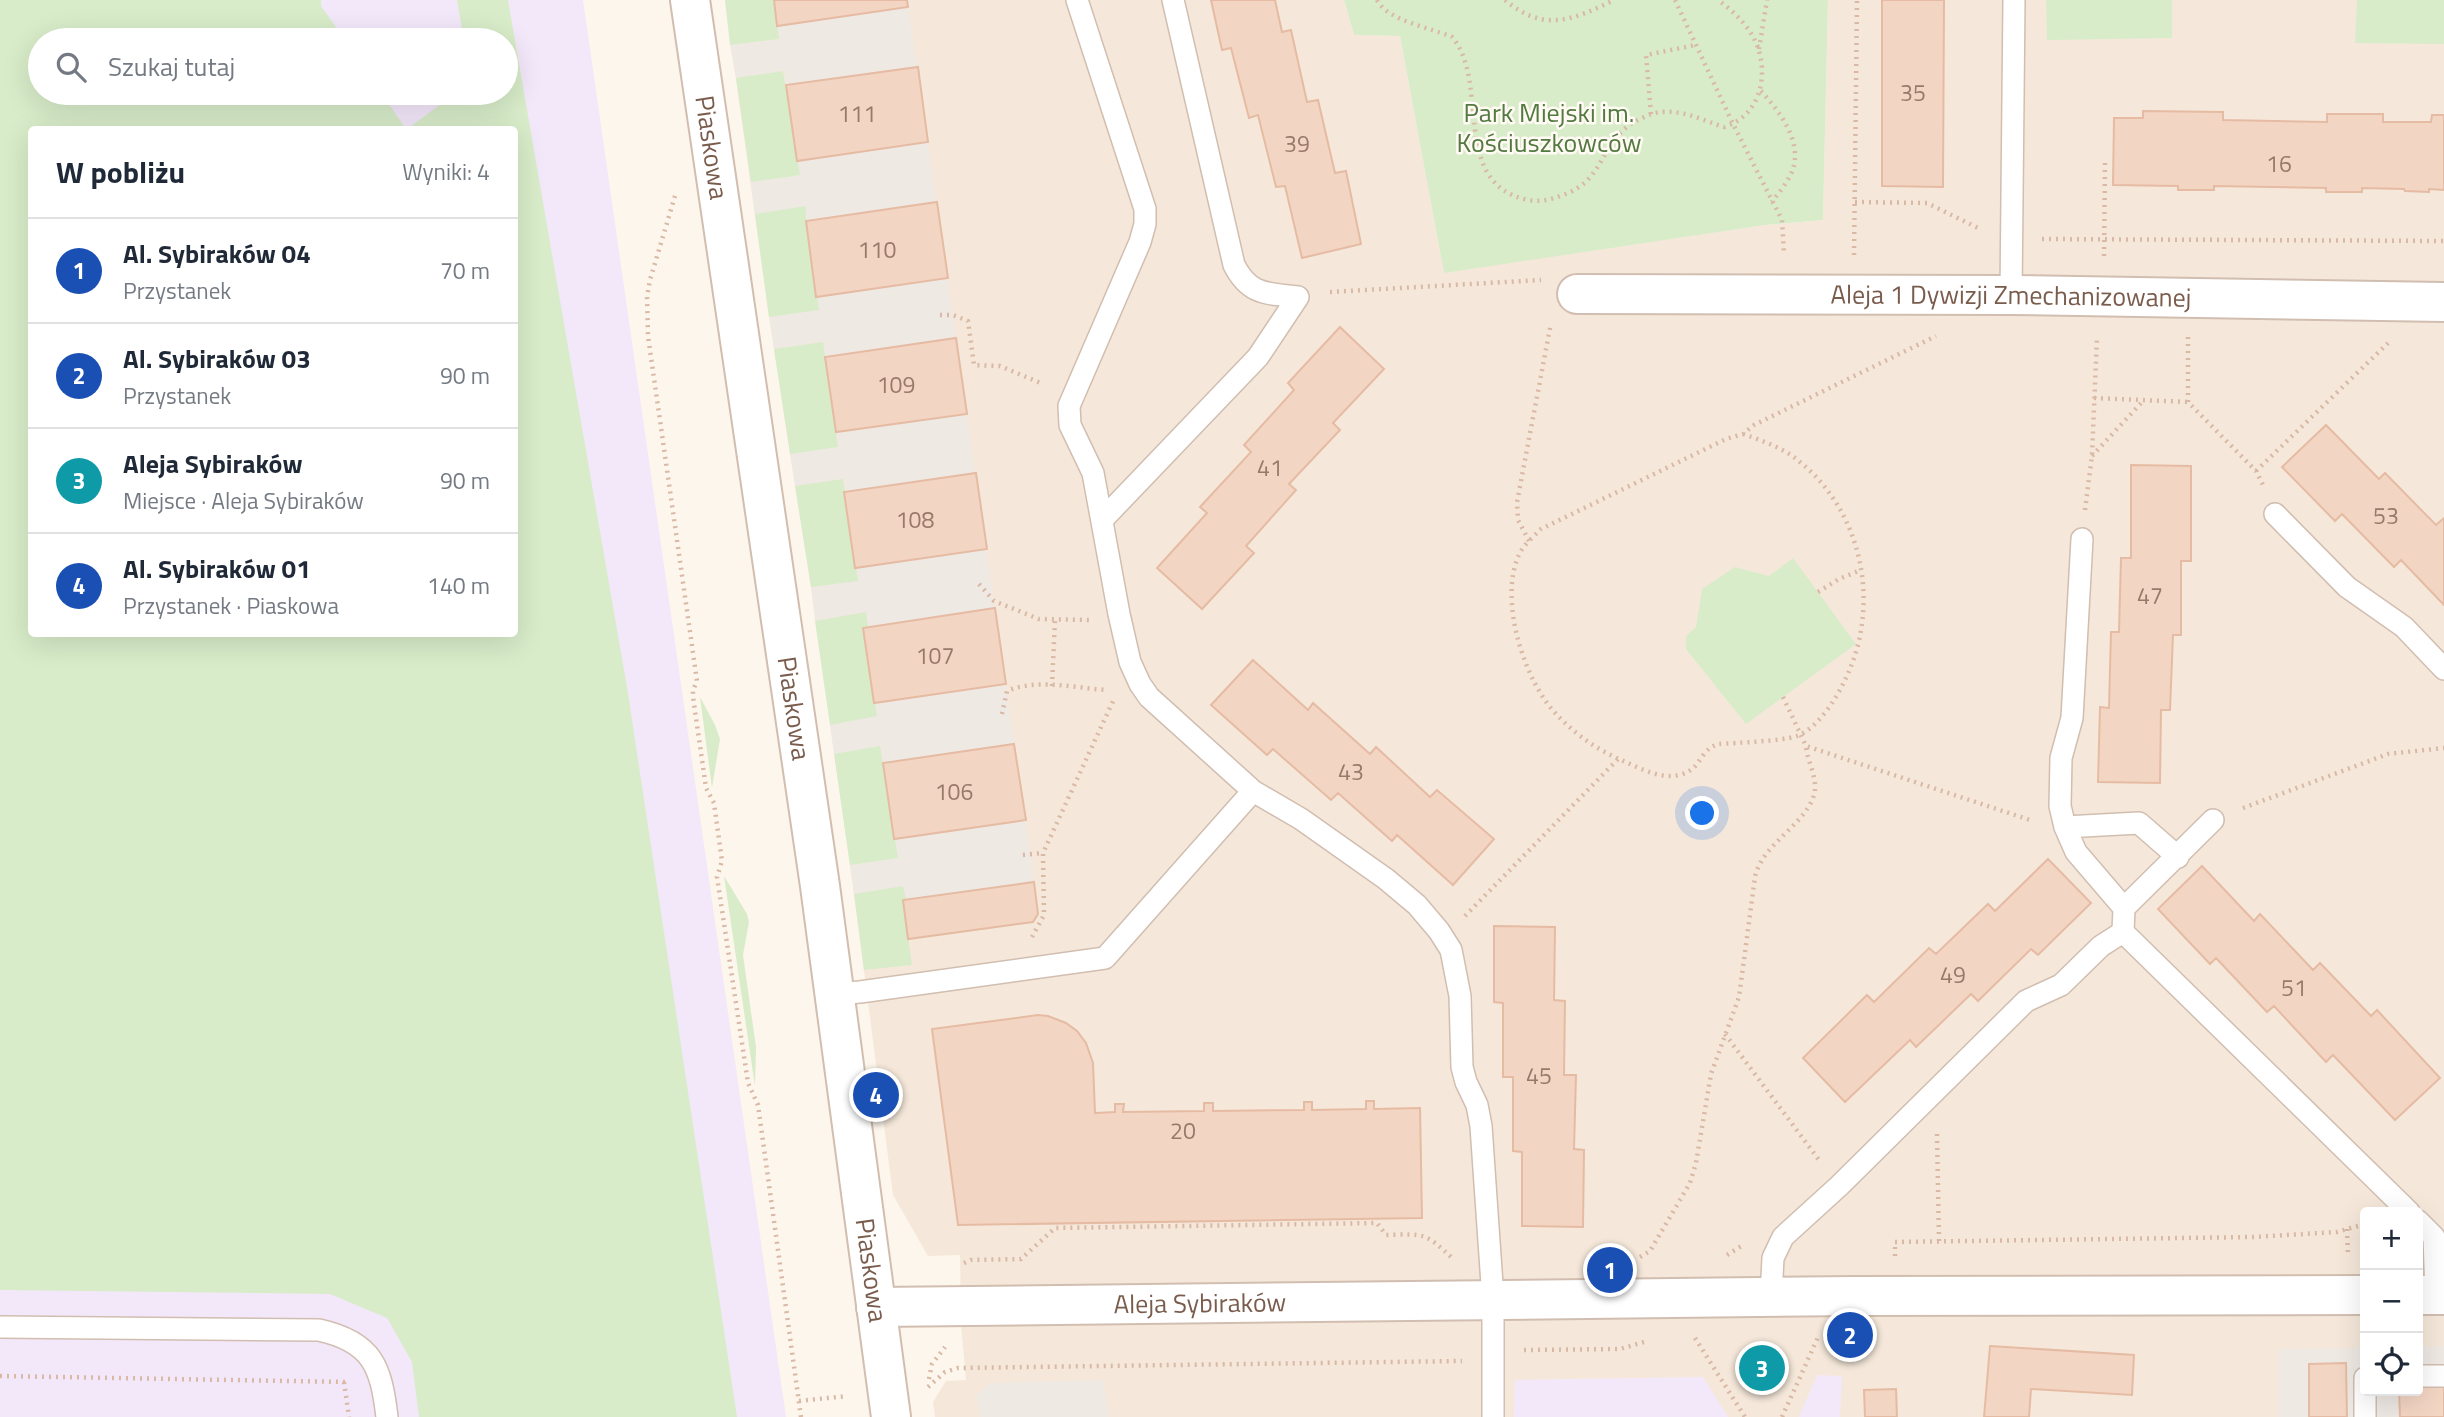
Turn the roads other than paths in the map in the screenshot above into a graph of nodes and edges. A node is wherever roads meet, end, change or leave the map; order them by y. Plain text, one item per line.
1 (690, 0) edge
2 (1077, 0) edge
3 (1173, 0) edge
4 (2014, 0) edge
5 (1577, 294) road end
6 (2011, 295) junction
7 (2444, 302) edge
8 (2275, 514) dead end
9 (1102, 520) junction
10 (2082, 539) road end
11 (2444, 669) edge
12 (1253, 791) junction
13 (2213, 820) road end
14 (2065, 827) junction
15 (2178, 857) junction
16 (2124, 908) junction
17 (2123, 932) junction
18 (833, 994) junction
19 (2404, 1207) edge
20 (2423, 1226) edge
21 (1491, 1282) junction
22 (2360, 1295) edge
23 (2433, 1295) edge
24 (1771, 1297) junction
25 (876, 1307) junction
26 (0, 1327) edge
27 (2423, 1376) edge
28 (2444, 1376) edge
29 (2365, 1396) edge
30 (387, 1417) edge
31 (891, 1417) edge
32 (1493, 1417) edge
33 (2365, 1417) edge

1 - 18 street, Piaskowa
2 - 9 lane
3 - 9 lane
4 - 6 lane
5 - 6 street, Aleja 1 Dywizji Zmechanizowanej
6 - 7 street, Aleja 1 Dywizji Zmechanizowanej
8 - 11 lane
9 - 12 lane
10 - 14 lane
12 - 18 lane
12 - 21 lane
13 - 15 lane
14 - 15 lane
14 - 16 lane
15 - 16 lane
16 - 17 lane
17 - 19 lane
17 - 24 lane
18 - 25 street, Piaskowa
20 - 23 lane
21 - 24 street, Aleja Sybiraków
21 - 25 street, Aleja Sybiraków
21 - 32 lane
22 - 24 street, Aleja Sybiraków
25 - 31 street, Piaskowa
26 - 30 lane
27 - 28 lane
29 - 33 lane

